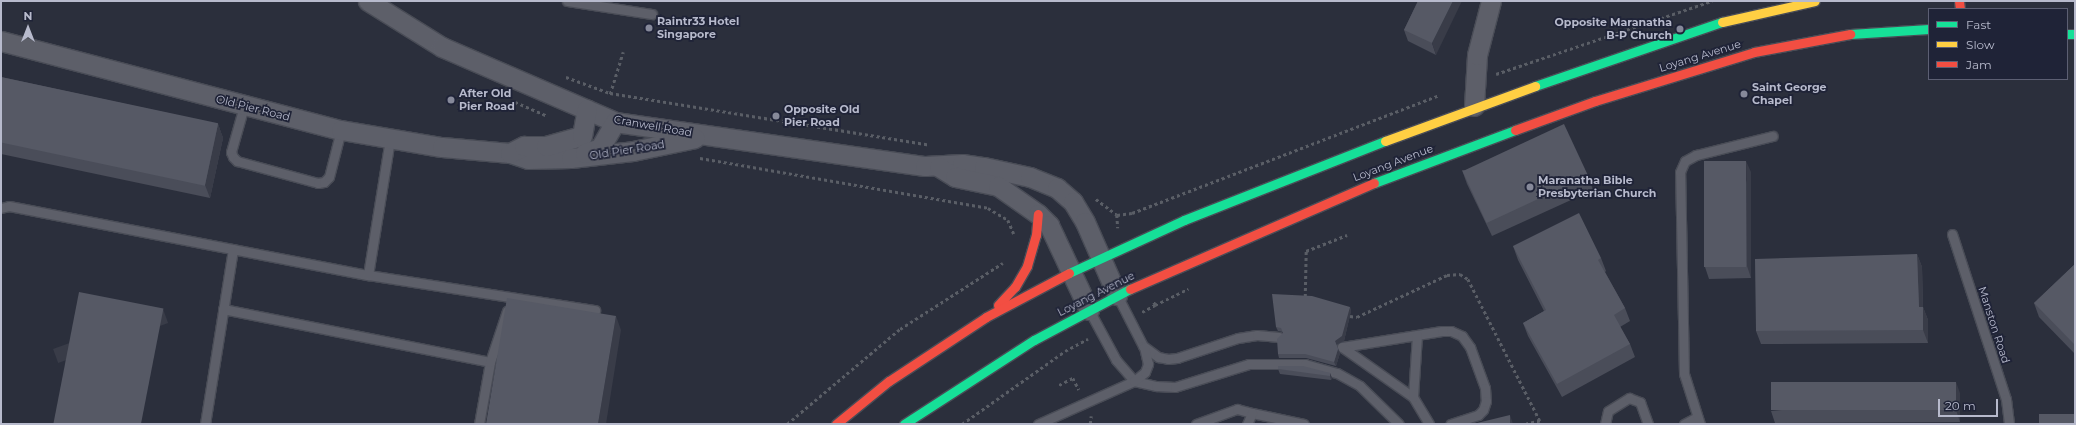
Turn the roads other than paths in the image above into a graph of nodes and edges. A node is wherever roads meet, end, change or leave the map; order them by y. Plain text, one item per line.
1 (368, 1) edge
2 (567, 1) edge
3 (1491, 1) edge
4 (1815, 1) edge
5 (652, 14) dead end
6 (1928, 29) edge
7 (1, 41) edge
8 (244, 106) junction
9 (1474, 106) junction
10 (588, 108) junction
11 (615, 122) junction
12 (341, 130) junction
13 (706, 136) junction
14 (1773, 136) dead end
15 (390, 139) junction
16 (510, 153) junction
17 (571, 158) junction
18 (939, 167) junction
19 (1, 208) edge
20 (1038, 214) junction
21 (1952, 234) dead end
22 (233, 249) junction
23 (1101, 258) junction
24 (1070, 272) junction
25 (368, 275) junction
26 (1117, 295) junction
27 (512, 297) junction
28 (224, 309) junction
29 (595, 310) dead end
30 (1090, 310) junction
31 (986, 317) junction
32 (1417, 335) junction
33 (1279, 337) edge
34 (1143, 346) junction
35 (490, 362) junction
36 (1134, 381) junction
37 (1413, 397) junction
38 (1252, 413) junction
39 (1698, 421) edge
40 (205, 424) edge
41 (479, 424) edge
42 (836, 424) edge
43 (904, 424) edge
44 (1038, 424) edge
45 (1196, 424) edge
46 (1247, 424) edge
47 (1304, 424) edge
48 (1399, 424) edge
49 (1429, 424) edge
50 (1450, 424) edge
51 (1605, 424) edge
52 (1648, 424) edge
53 (1684, 424) edge
54 (2009, 424) edge

1 - 10 street, Cranwell Road
2 - 5 lane
3 - 9 street
4 - 9 main road
6 - 26 main road, Loyang Avenue
7 - 8 street, Old Pier Road
8 - 12 street, Old Pier Road
8 - 12 lane
9 - 23 main road
10 - 11 street, Cranwell Road
10 - 16 street, Old Pier Road
11 - 13 street, Cranwell Road
11 - 17 street, Old Pier Road
12 - 15 street, Old Pier Road
13 - 17 street, Old Pier Road
13 - 18 street, Cranwell Road
14 - 39 lane
15 - 16 street, Old Pier Road
15 - 25 lane
16 - 17 street, Old Pier Road
18 - 20 street, Cranwell Road
18 - 23 street, Cranwell Road
19 - 22 lane
20 - 24 street, Cranwell Road
20 - 31 main road
21 - 54 lane, Manston Road
22 - 25 lane
22 - 28 lane
23 - 24 main road
23 - 26 street, Cranwell Road
24 - 30 street, Cranwell Road
24 - 31 main road
25 - 27 lane
26 - 30 main road, Loyang Avenue
26 - 34 lane, Cranwell Road
27 - 29 lane
27 - 35 lane
28 - 35 lane
28 - 40 lane
30 - 36 lane, Cranwell Road
30 - 43 main road, Loyang Avenue
31 - 42 main road
32 - 37 lane
32 - 37 lane
32 - 50 lane
33 - 34 lane
34 - 36 lane, Cranwell Road
35 - 41 lane
36 - 44 lane
36 - 48 lane
37 - 49 lane
38 - 45 lane
38 - 46 lane
38 - 47 lane
39 - 53 lane
51 - 52 lane

